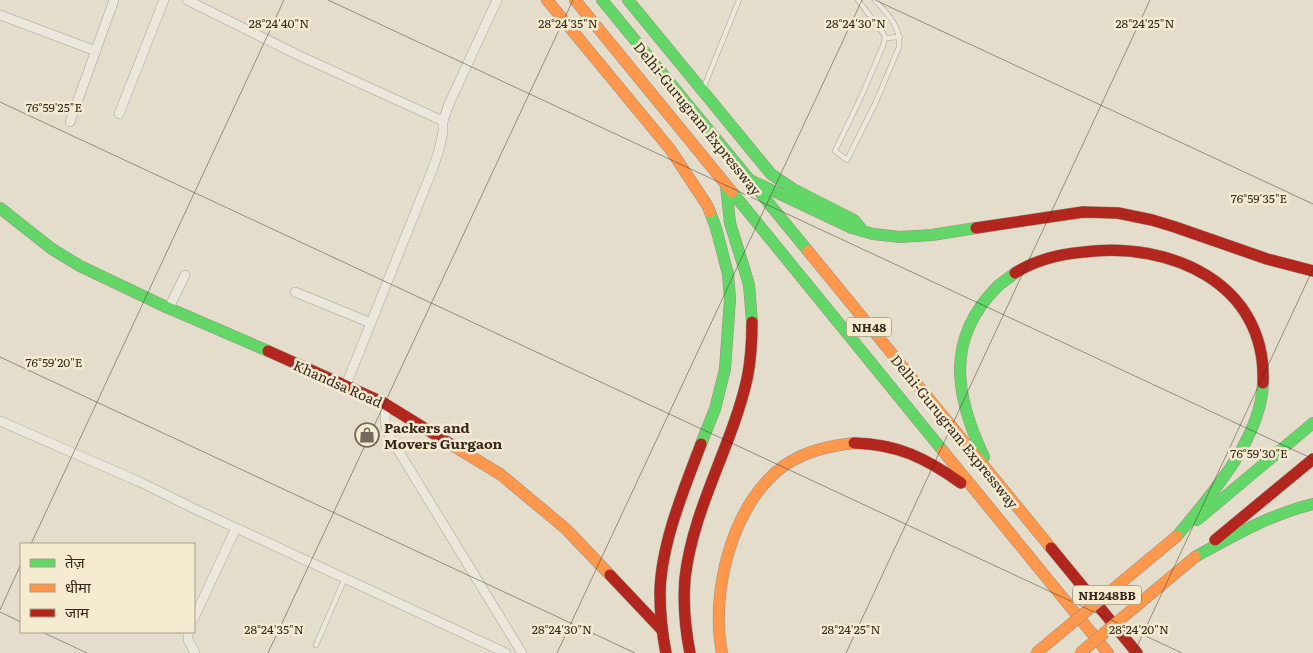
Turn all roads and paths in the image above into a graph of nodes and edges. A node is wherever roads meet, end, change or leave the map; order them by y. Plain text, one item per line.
1 (114, 0) edge
2 (164, 0) edge
3 (187, 0) edge
4 (497, 0) edge
5 (547, 0) edge
6 (575, 0) edge
7 (602, 0) edge
8 (628, 0) edge
9 (738, 0) edge
10 (858, 0) edge
11 (876, 0) edge
12 (0, 14) edge
13 (900, 37) junction
14 (885, 38) junction
15 (96, 51) junction
16 (702, 90) junction
17 (119, 114) dead end
18 (444, 121) junction
19 (70, 122) dead end
20 (748, 179) junction
21 (726, 186) junction
22 (0, 208) edge
23 (863, 231) junction
24 (1313, 271) edge
25 (185, 276) dead end
26 (296, 292) dead end
27 (169, 308) junction
28 (371, 323) junction
29 (346, 385) junction
30 (386, 405) junction
31 (0, 421) edge
32 (1313, 422) edge
33 (1313, 458) edge
34 (997, 483) junction
35 (981, 498) junction
36 (1309, 505) edge
37 (236, 528) junction
38 (1178, 536) junction
39 (1195, 557) junction
40 (344, 578) junction
41 (195, 616) edge
42 (662, 630) junction
43 (188, 633) edge
44 (316, 645) dead end
45 (195, 653) edge
46 (506, 653) edge
47 (522, 653) edge
48 (666, 653) edge
49 (690, 653) edge
50 (722, 653) edge
51 (1036, 653) edge
52 (1080, 653) edge
53 (1108, 653) edge
54 (1137, 653) edge

1 - 15 street
2 - 17 street
3 - 18 street
4 - 18 street
5 - 42 main road
6 - 21 main road, Delhi-Gurugram Expressway / NH48
7 - 20 main road, Delhi-Gurugram Expressway / NH48
8 - 16 main road
9 - 16 lane
10 - 14 lane
11 - 13 lane
12 - 15 street
13 - 14 lane
13 - 14 lane
15 - 19 street
16 - 23 main road
18 - 28 street
20 - 23 main road
20 - 34 main road, Delhi-Gurugram Expressway / NH48
21 - 35 main road, Delhi-Gurugram Expressway / NH48
21 - 49 main road
22 - 27 main road, Khandsa Road
23 - 24 main road
25 - 27 street
26 - 28 street
27 - 29 main road, Khandsa Road
28 - 29 street
29 - 30 main road, Khandsa Road
30 - 42 main road, Khandsa Road
30 - 47 street
31 - 37 street
32 - 38 main road
33 - 39 main road
34 - 38 main road
34 - 54 main road, Delhi-Gurugram Expressway / NH48
35 - 50 main road
35 - 53 main road, Delhi-Gurugram Expressway / NH48
36 - 39 main road
37 - 40 street
37 - 41 street
38 - 51 main road, NH248BB, bridge
39 - 52 main road, NH248BB, bridge
40 - 44 lane
40 - 46 street
42 - 48 main road
43 - 45 street

